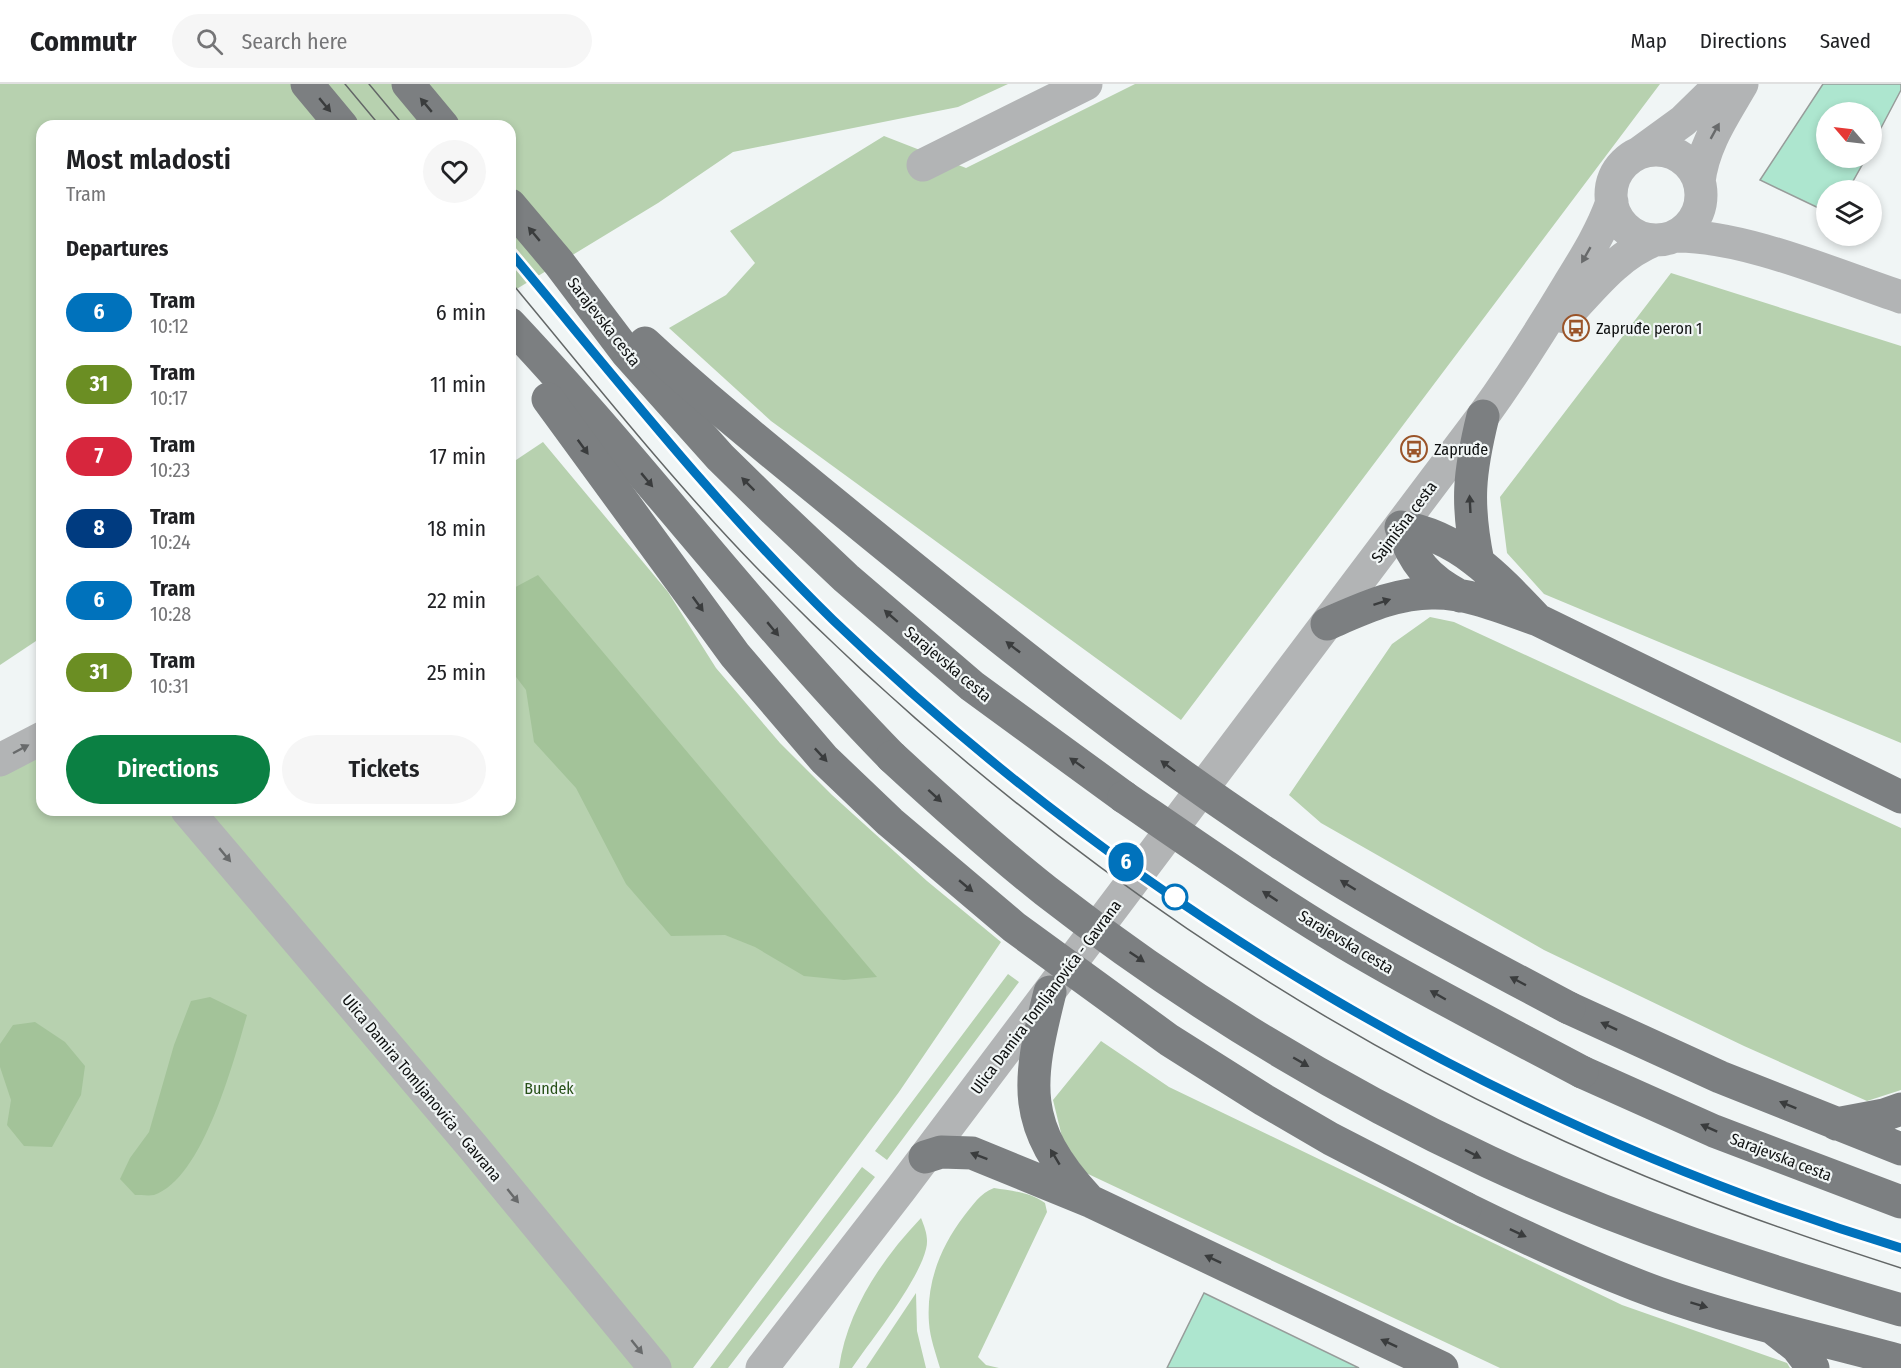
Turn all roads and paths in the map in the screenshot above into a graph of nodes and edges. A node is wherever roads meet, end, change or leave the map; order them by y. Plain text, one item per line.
1 (307, 84) edge
2 (408, 84) edge
3 (1086, 84) edge
4 (1721, 84) edge
5 (1742, 84) edge
6 (337, 120) edge
7 (438, 120) edge
8 (1639, 153) junction
9 (923, 165) dead end
10 (1700, 189) junction
11 (1612, 202) junction
12 (516, 212) edge
13 (1665, 238) junction
14 (1767, 252) junction
15 (1901, 297) edge
16 (516, 333) edge
17 (516, 343) edge
18 (636, 348) junction
19 (1523, 362) junction
20 (559, 394) junction
21 (1483, 416) junction
22 (1401, 526) junction
23 (1478, 562) junction
24 (1462, 597) junction
25 (1538, 620) junction
26 (1328, 624) junction
27 (36, 741) edge
28 (0, 760) edge
29 (1901, 797) edge
30 (192, 816) edge
31 (1050, 992) junction
32 (1901, 1109) edge
33 (1835, 1124) junction
34 (1901, 1149) edge
35 (925, 1157) junction
36 (1092, 1202) junction
37 (1901, 1202) edge
38 (1901, 1310) edge
39 (1770, 1326) junction
40 (1901, 1360) edge
41 (765, 1367) edge
42 (655, 1368) edge
43 (1442, 1368) edge
44 (1813, 1368) edge

1 -> 6 main road
7 -> 2 main road
3 - 9 street
4 - 8 street
10 -> 5 street
8 - 10 street
8 - 11 street
10 - 13 street
10 - 14 street
11 - 13 street
11 -> 19 street, Sajmišna cesta
18 -> 12 main road, Sarajevska cesta
13 - 14 street
13 - 19 street, Sajmišna cesta
14 - 15 street
16 - 20 main road
17 - 20 main road
33 -> 18 main road, Sarajevska cesta, bridge
37 -> 18 main road, Sarajevska cesta, bridge
19 - 21 street, Sajmišna cesta
20 -> 38 main road, bridge
20 -> 39 main road, bridge
21 - 22 street, Sajmišna cesta
23 -> 21 main road
22 - 23 main road
22 - 24 main road
22 - 26 street, Sajmišna cesta
23 - 25 main road
24 - 25 main road
26 -> 24 main road
25 - 29 main road
26 - 31 street, Ulica Damira Tomljanovića - Gavrana
28 -> 27 street
30 -> 42 street, Ulica Damira Tomljanovića - Gavrana
31 - 35 street, Ulica Damira Tomljanovića - Gavrana
36 -> 31 main road
32 - 33 main road
33 - 34 main road, Sarajevska cesta
36 -> 35 main road
35 - 41 street, Ulica Damira Tomljanovića - Gavrana
43 -> 36 main road
39 - 40 main road
39 - 44 main road

